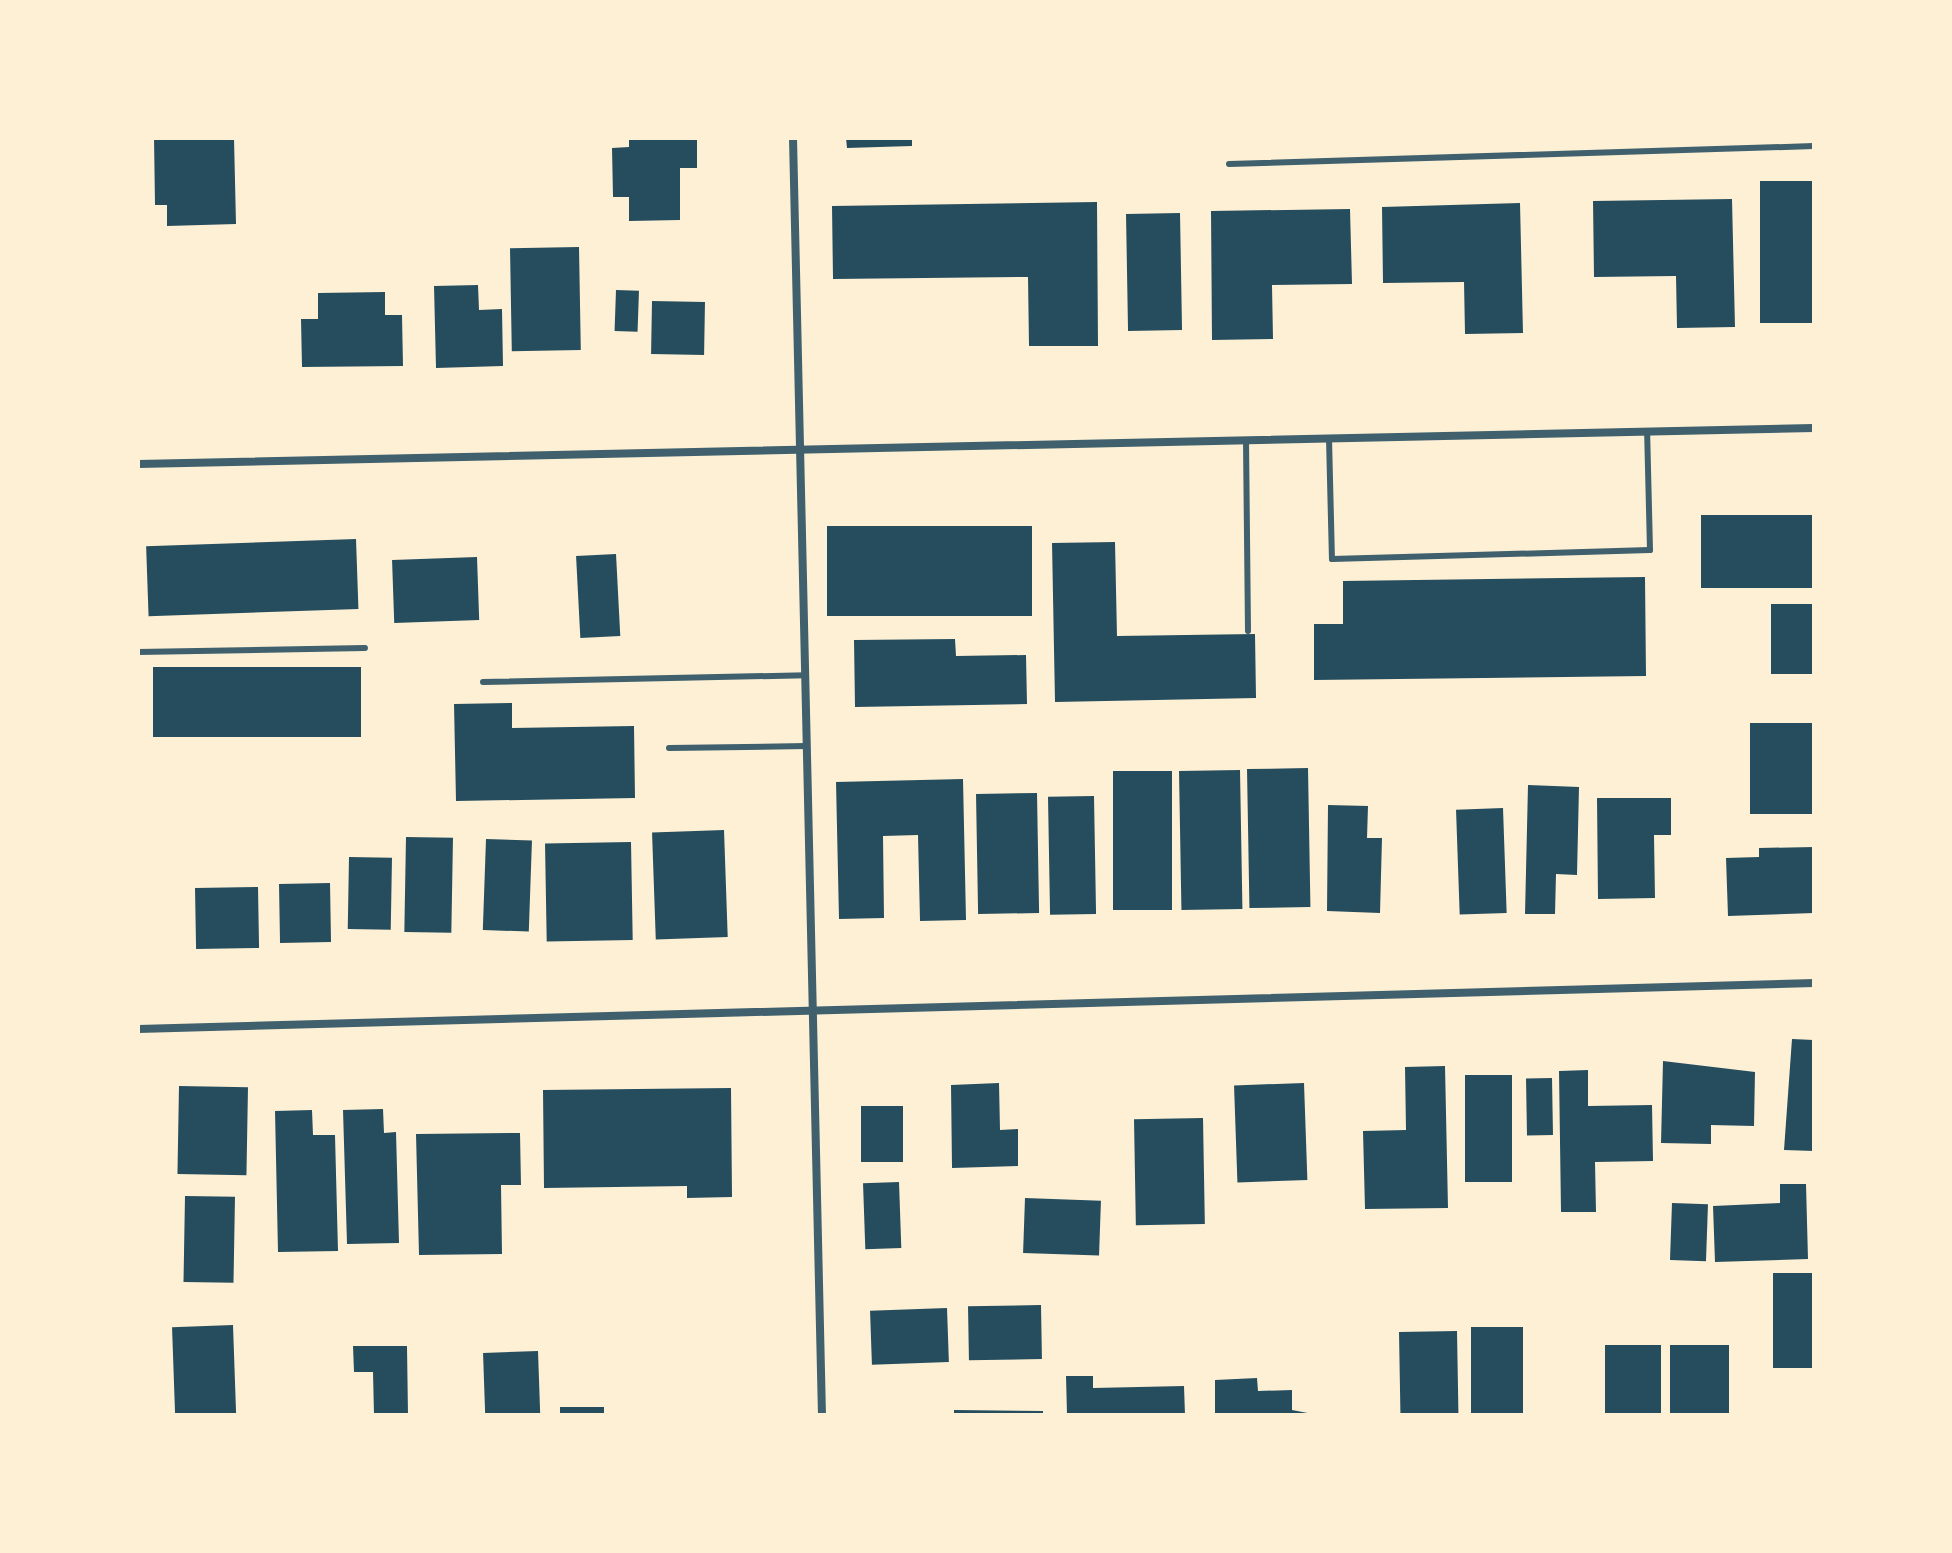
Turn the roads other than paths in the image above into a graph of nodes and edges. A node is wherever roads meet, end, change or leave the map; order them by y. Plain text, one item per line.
1 (793, 138) edge
2 (1814, 146) edge
3 (1229, 164) dead end
4 (1814, 428) edge
5 (1647, 431) junction
6 (1329, 438) junction
7 (1246, 440) junction
8 (801, 449) junction
9 (138, 464) edge
10 (1248, 631) dead end
11 (365, 648) dead end
12 (138, 652) edge
13 (806, 675) junction
14 (483, 682) dead end
15 (807, 746) junction
16 (669, 748) dead end
17 (1814, 983) edge
18 (813, 1008) junction
19 (138, 1029) edge
20 (822, 1415) edge

1 - 8 street
2 - 3 lane
4 - 5 street
5 - 6 street
5 - 6 lane
6 - 7 street
7 - 8 street
7 - 10 lane
8 - 9 street
8 - 13 street
11 - 12 lane
13 - 14 lane
13 - 15 street
15 - 16 lane
15 - 18 street
17 - 18 street
18 - 19 street
18 - 20 street

